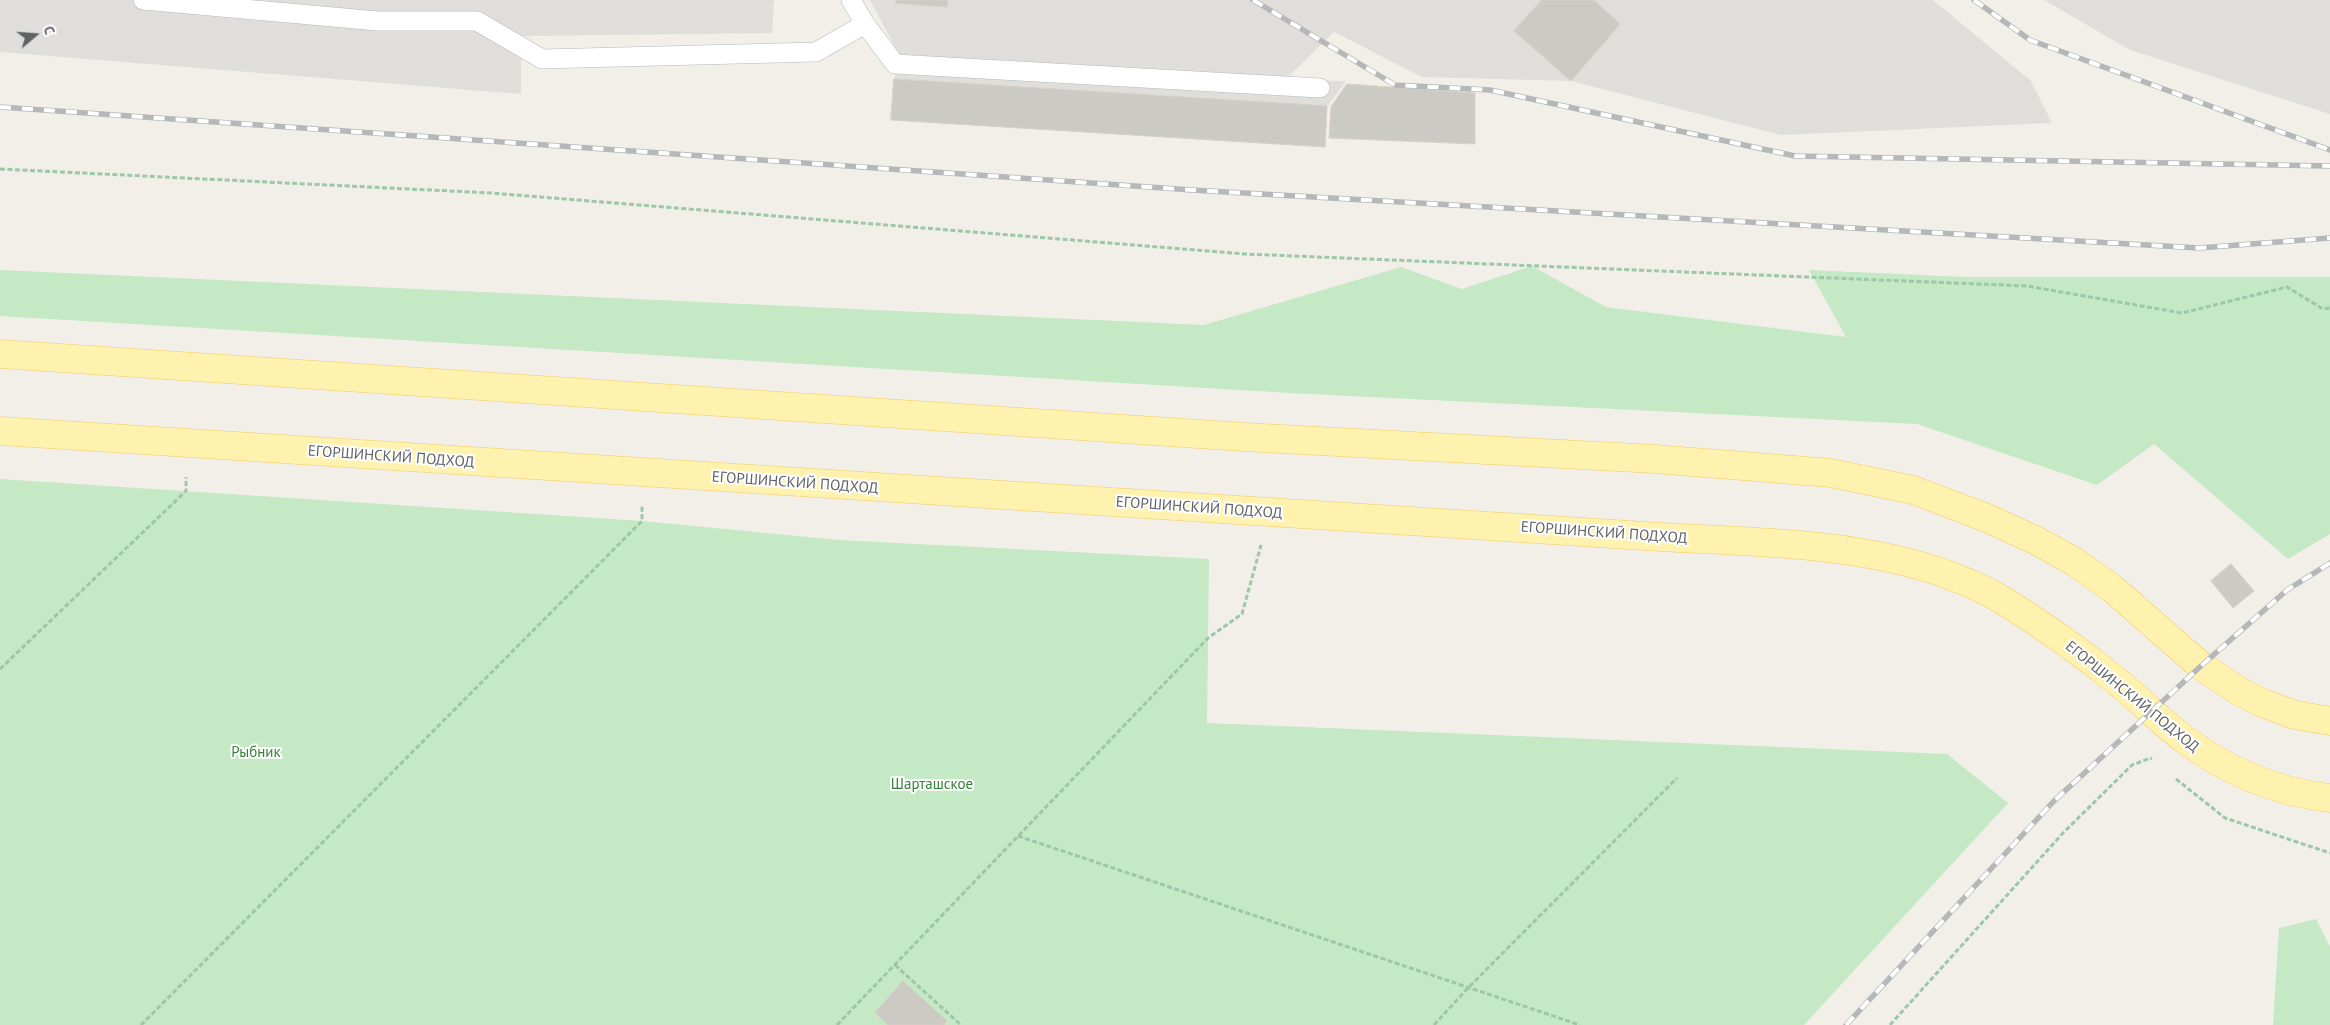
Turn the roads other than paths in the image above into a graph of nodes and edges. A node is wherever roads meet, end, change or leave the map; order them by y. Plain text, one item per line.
1 (143, 0) edge
2 (851, 0) edge
3 (865, 24) junction
4 (1320, 88) dead end
5 (0, 354) edge
6 (0, 431) edge
7 (2330, 722) edge
8 (2330, 798) edge

1 - 3 lane
2 - 3 lane
3 - 4 lane
5 - 7 main road
6 - 8 main road, ЕГОРШИНСКИЙ ПОДХОД

